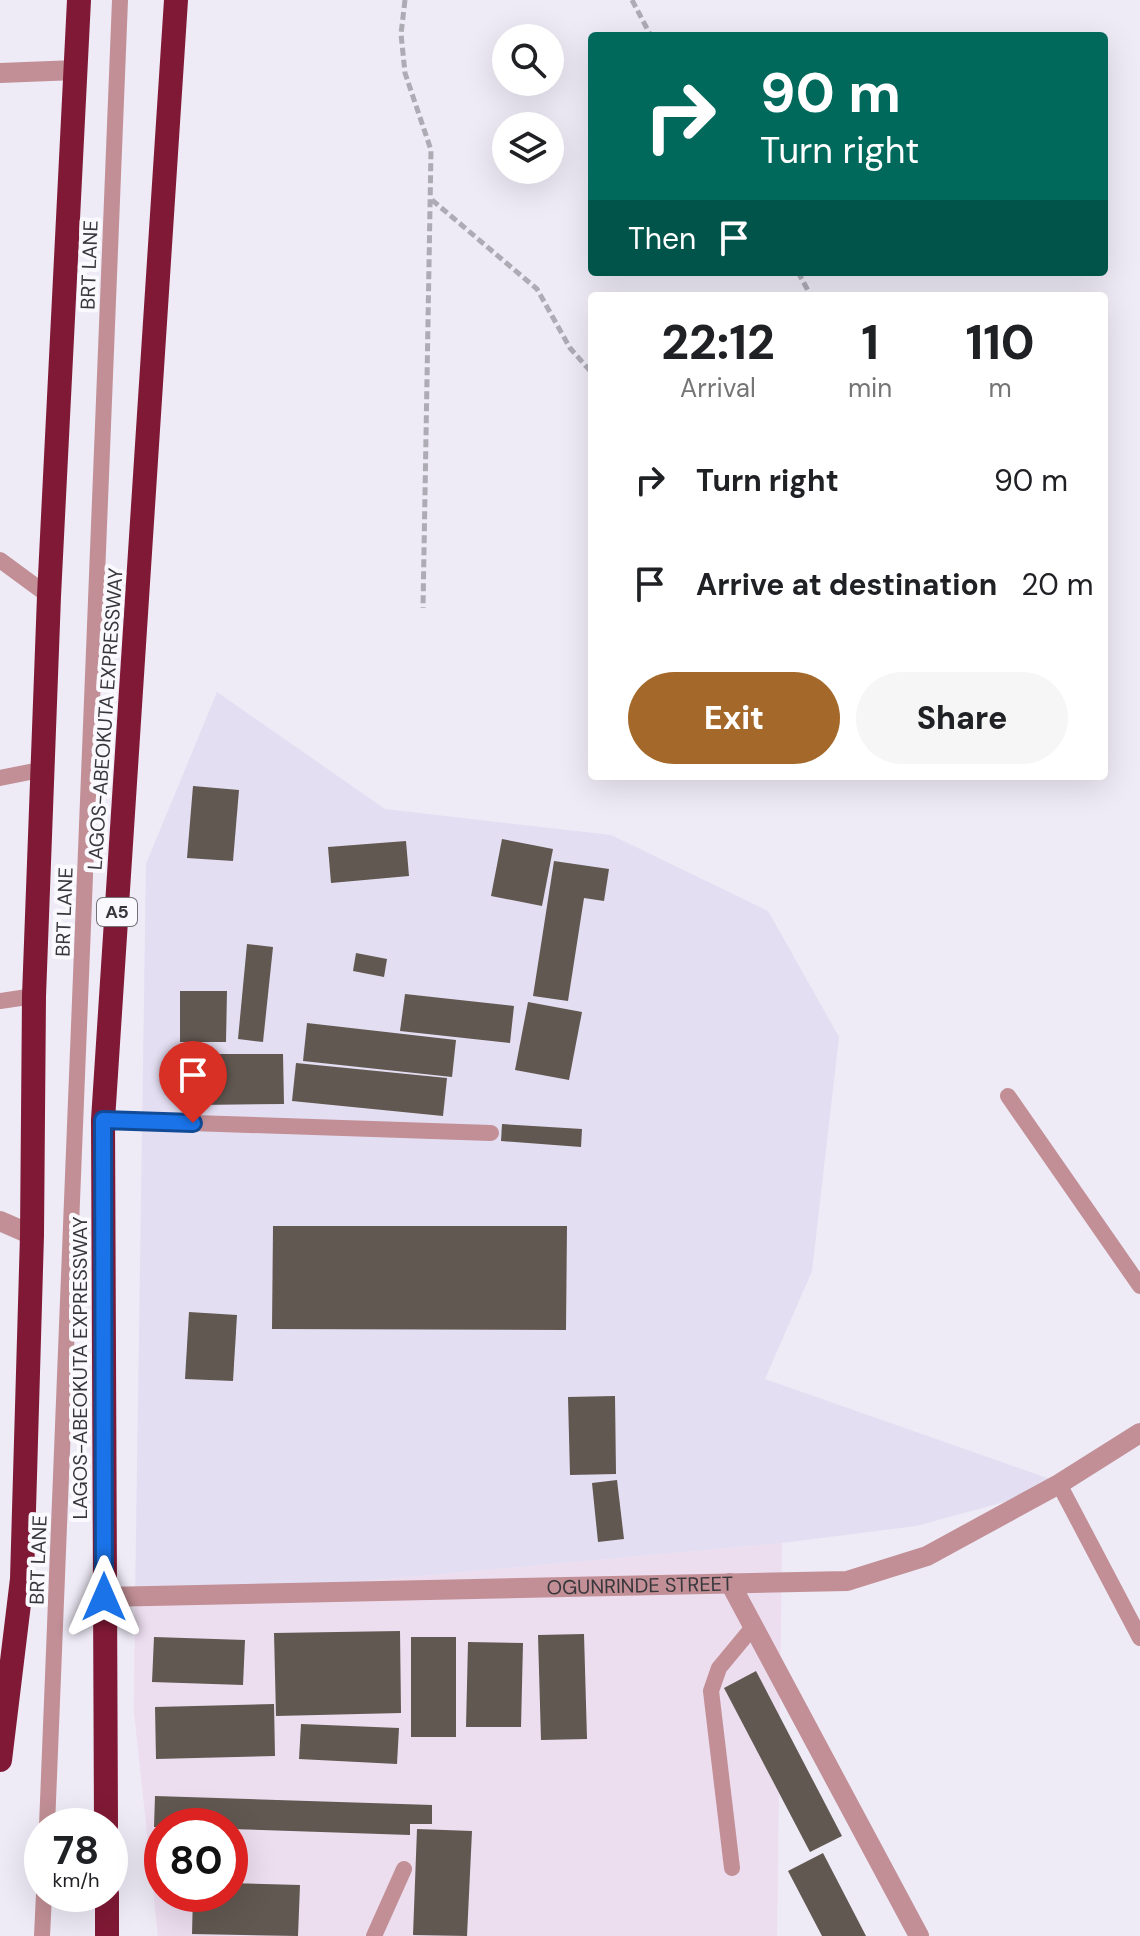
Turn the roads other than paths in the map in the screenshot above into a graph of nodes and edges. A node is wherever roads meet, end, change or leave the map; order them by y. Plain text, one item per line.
1 (79, 0) edge
2 (120, 0) edge
3 (176, 0) edge
4 (76, 70) junction
5 (0, 73) edge
6 (0, 560) edge
7 (49, 596) junction
8 (45, 769) junction
9 (0, 778) edge
10 (34, 996) junction
11 (0, 1001) edge
12 (1008, 1096) dead end
13 (103, 1120) junction
14 (491, 1133) dead end
15 (0, 1221) edge
16 (32, 1235) junction
17 (1140, 1286) edge
18 (1140, 1433) edge
19 (1059, 1484) junction
20 (730, 1583) junction
21 (104, 1597) junction
22 (753, 1627) junction
23 (1140, 1638) edge
24 (0, 1760) edge
25 (48, 1808) edge
26 (106, 1808) edge
27 (732, 1868) dead end
28 (404, 1869) dead end
29 (43, 1912) edge
30 (107, 1912) edge
31 (42, 1936) edge
32 (107, 1936) edge
33 (374, 1936) edge
34 (919, 1936) edge

1 - 4 highway
2 - 25 lane, BRT LANE
3 - 13 highway, LAGOS-ABEOKUTA EXPRESSWAY / A5
4 - 5 street
4 - 7 highway
6 - 7 lane
7 - 8 highway
8 - 9 lane
8 - 10 highway
10 - 11 lane
10 - 16 highway
12 - 17 lane
13 - 14 lane
13 - 21 highway, LAGOS-ABEOKUTA EXPRESSWAY / A5
15 - 16 street
16 - 24 highway
18 - 19 street, OGUNRINDE STREET
19 - 20 street, OGUNRINDE STREET
19 - 23 lane
20 - 21 street, OGUNRINDE STREET
20 - 22 street
21 - 26 highway, LAGOS-ABEOKUTA EXPRESSWAY / A5
22 - 27 lane
22 - 34 street
28 - 33 lane
29 - 31 lane
30 - 32 highway

